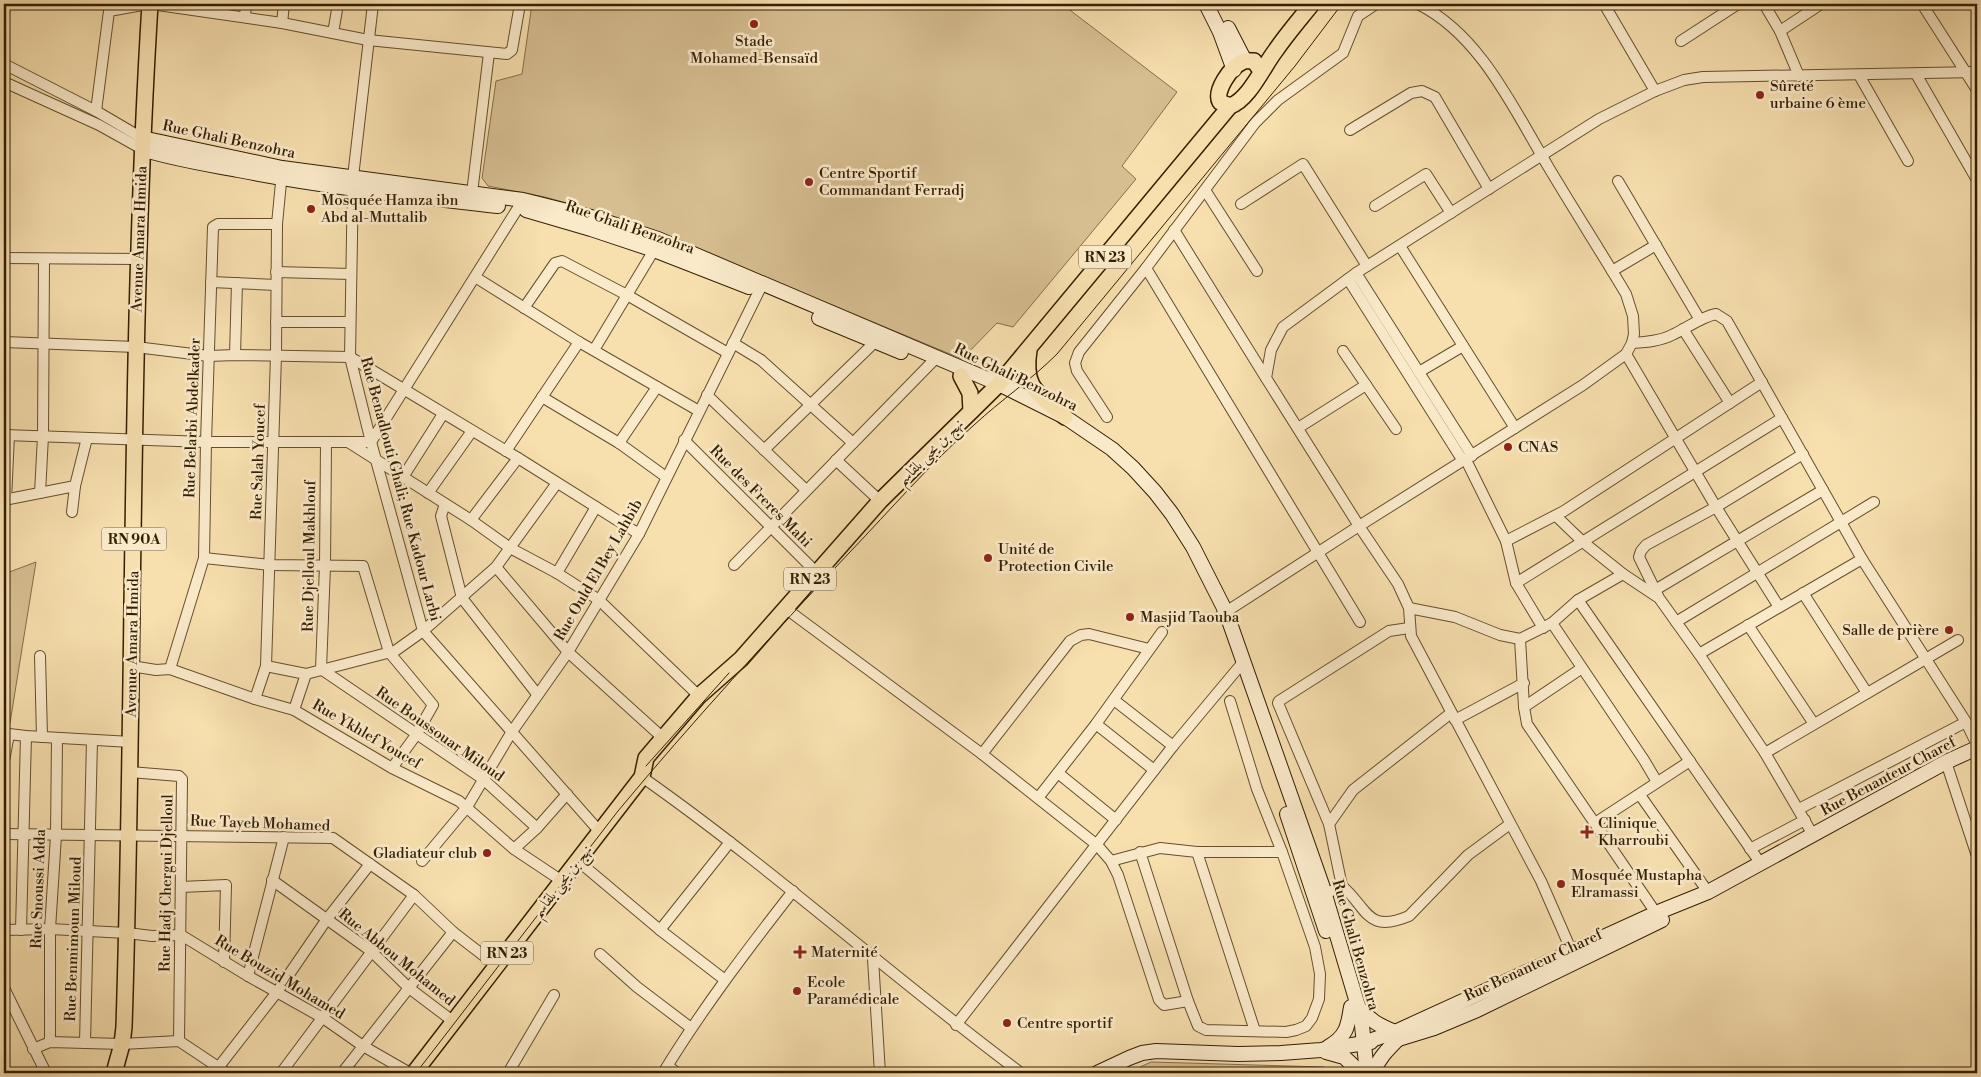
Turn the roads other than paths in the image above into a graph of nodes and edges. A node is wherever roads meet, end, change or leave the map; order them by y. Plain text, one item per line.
1 (150, 4) edge
2 (246, 4) edge
3 (284, 4) edge
4 (338, 4) edge
5 (373, 4) edge
6 (520, 4) edge
7 (1206, 4) edge
8 (1216, 4) edge
9 (1312, 4) edge
10 (1376, 4) edge
11 (1418, 4) edge
12 (1604, 4) edge
13 (1738, 4) edge
14 (1764, 4) edge
15 (1821, 4) edge
16 (1922, 4) edge
17 (245, 17) junction
18 (282, 23) junction
19 (1780, 31) junction
20 (333, 33) junction
21 (368, 40) junction
22 (1681, 41) dead end
23 (489, 53) junction
24 (4, 64) edge
25 (1248, 66) junction
26 (1972, 73) edge
27 (1916, 74) junction
28 (1859, 75) junction
29 (1799, 76) junction
30 (4, 82) edge
31 (1977, 90) edge
32 (1655, 91) junction
33 (1224, 102) junction
34 (96, 111) junction
35 (1350, 130) dead end
36 (142, 144) junction
37 (1541, 155) junction
38 (1908, 161) dead end
39 (282, 173) junction
40 (1977, 180) edge
41 (1618, 181) dead end
42 (353, 184) junction
43 (1489, 189) junction
44 (1205, 190) junction
45 (472, 193) junction
46 (521, 204) junction
47 (1241, 204) dead end
48 (1375, 206) dead end
49 (1451, 213) junction
50 (277, 224) junction
51 (1174, 230) junction
52 (1656, 245) junction
53 (1400, 246) junction
54 (654, 250) junction
55 (4, 258) edge
56 (44, 259) junction
57 (138, 259) junction
58 (1367, 266) junction
59 (1146, 268) junction
60 (1257, 271) dead end
61 (1612, 271) junction
62 (276, 272) junction
63 (351, 274) junction
64 (1352, 276) junction
65 (475, 277) junction
66 (211, 282) junction
67 (236, 283) junction
68 (276, 285) junction
69 (761, 287) junction
70 (627, 295) junction
71 (524, 308) junction
72 (1700, 320) junction
73 (276, 322) junction
74 (350, 322) junction
75 (1683, 329) junction
76 (4, 342) edge
77 (44, 342) junction
78 (579, 342) junction
79 (875, 342) junction
80 (733, 343) junction
81 (1632, 343) junction
82 (1463, 346) junction
83 (136, 347) junction
84 (1029, 349) junction
85 (594, 350) junction
86 (1343, 351) dead end
87 (728, 353) junction
88 (235, 354) junction
89 (1626, 354) junction
90 (209, 356) junction
91 (276, 356) junction
92 (350, 357) junction
93 (934, 360) junction
94 (1419, 372) junction
95 (961, 376) junction
96 (1266, 378) junction
97 (1762, 382) junction
98 (1366, 385) junction
99 (657, 387) junction
100 (995, 387) junction
101 (405, 389) junction
102 (707, 395) junction
103 (542, 397) junction
104 (1730, 403) junction
105 (810, 405) junction
106 (698, 411) junction
107 (971, 411) junction
108 (444, 414) junction
109 (1106, 416) dead end
110 (1066, 417) junction
111 (1782, 418) junction
112 (1298, 428) junction
113 (1515, 428) junction
114 (1396, 429) dead end
115 (472, 431) junction
116 (6, 435) edge
117 (43, 436) junction
118 (87, 438) junction
119 (1675, 438) junction
120 (136, 439) junction
121 (684, 440) junction
122 (274, 441) junction
123 (206, 442) junction
124 (326, 442) junction
125 (348, 442) junction
126 (371, 442) junction
127 (619, 443) junction
128 (853, 443) junction
129 (764, 450) junction
130 (506, 451) junction
131 (1803, 454) junction
132 (518, 458) junction
133 (1467, 459) junction
134 (836, 460) junction
135 (376, 461) junction
136 (1696, 472) junction
137 (404, 477) junction
138 (666, 477) junction
139 (557, 483) junction
140 (75, 486) junction
141 (806, 490) junction
142 (1823, 490) junction
143 (40, 493) junction
144 (428, 493) junction
145 (5, 500) edge
146 (880, 501) junction
147 (1874, 502) dead end
148 (445, 504) junction
149 (596, 506) junction
150 (1716, 507) junction
151 (72, 512) dead end
152 (1556, 516) junction
153 (472, 520) junction
154 (1841, 521) junction
155 (1359, 526) junction
156 (771, 528) junction
157 (639, 534) junction
158 (1737, 540) junction
159 (1506, 541) junction
160 (1583, 542) junction
161 (510, 548) junction
162 (1318, 554) junction
163 (204, 558) junction
164 (1862, 559) junction
165 (270, 565) junction
166 (734, 565) dead end
167 (325, 566) junction
168 (496, 567) junction
169 (816, 572) junction
170 (1757, 572) junction
171 (557, 573) junction
172 (1622, 574) junction
173 (1516, 583) junction
174 (1803, 593) junction
175 (1657, 594) junction
176 (462, 598) junction
177 (598, 600) junction
178 (1578, 600) junction
179 (1779, 607) junction
180 (785, 608) junction
181 (1409, 608) junction
182 (1223, 614) junction
183 (1360, 622) dead end
184 (1676, 622) junction
185 (1748, 625) junction
186 (1548, 626) junction
187 (1410, 628) junction
188 (423, 631) junction
189 (1162, 632) dead end
190 (1520, 639) junction
191 (1958, 640) dead end
192 (1150, 650) junction
193 (389, 652) junction
194 (568, 652) junction
195 (1700, 654) junction
196 (40, 656) dead end
197 (1926, 659) junction
198 (1241, 663) junction
199 (131, 666) junction
200 (266, 666) junction
201 (1582, 668) junction
202 (321, 669) junction
203 (170, 670) junction
204 (306, 674) junction
205 (1524, 684) junction
206 (1867, 693) junction
207 (537, 694) junction
208 (699, 696) junction
209 (255, 698) junction
210 (1114, 700) junction
211 (1230, 701) dead end
212 (1524, 707) junction
213 (294, 710) junction
214 (1453, 716) junction
215 (1966, 722) junction
216 (1096, 724) junction
217 (1814, 724) junction
218 (511, 733) junction
219 (416, 735) junction
220 (26, 736) junction
221 (42, 738) junction
222 (57, 738) junction
223 (663, 738) junction
224 (92, 740) junction
225 (131, 742) junction
226 (1173, 746) junction
227 (1977, 746) edge
228 (1765, 753) junction
229 (982, 754) junction
230 (4, 760) edge
231 (1690, 761) junction
232 (1946, 762) junction
233 (392, 768) junction
234 (1154, 770) junction
235 (130, 772) junction
236 (1058, 773) junction
237 (642, 777) junction
238 (483, 780) junction
239 (1657, 782) junction
240 (567, 794) junction
241 (1640, 795) junction
242 (1038, 798) junction
243 (467, 806) junction
244 (1799, 808) junction
245 (1116, 820) junction
246 (1805, 820) junction
247 (1595, 823) junction
248 (1329, 824) junction
249 (1510, 824) junction
250 (537, 828) junction
251 (600, 832) junction
252 (4, 834) edge
253 (24, 834) junction
254 (91, 835) junction
255 (129, 835) junction
256 (181, 835) junction
257 (1813, 835) junction
258 (56, 836) junction
259 (284, 837) junction
260 (730, 842) junction
261 (1097, 845) junction
262 (1750, 849) junction
263 (514, 850) junction
264 (1140, 852) junction
265 (1196, 852) junction
266 (1282, 852) junction
267 (1977, 856) edge
268 (422, 860) dead end
269 (578, 861) junction
270 (1111, 861) junction
271 (370, 864) junction
272 (1761, 864) junction
273 (272, 880) junction
274 (562, 881) junction
275 (1342, 886) junction
276 (181, 887) junction
277 (793, 891) junction
278 (1708, 892) junction
279 (1325, 894) junction
280 (414, 895) junction
281 (1656, 913) junction
282 (326, 919) junction
283 (50, 929) junction
284 (4, 930) edge
285 (21, 930) junction
286 (660, 930) junction
287 (88, 932) junction
288 (453, 932) junction
289 (127, 933) junction
290 (181, 935) junction
291 (371, 951) junction
292 (1572, 952) junction
293 (600, 954) dead end
294 (873, 959) junction
295 (224, 962) junction
296 (497, 966) junction
297 (248, 976) junction
298 (725, 980) junction
299 (4, 988) edge
300 (409, 988) junction
301 (277, 992) junction
302 (554, 996) dead end
303 (1188, 1001) junction
304 (1355, 1007) junction
305 (323, 1018) junction
306 (454, 1022) junction
307 (956, 1025) junction
308 (691, 1028) junction
309 (1255, 1031) junction
310 (1397, 1036) junction
311 (179, 1041) junction
312 (50, 1042) junction
313 (85, 1043) junction
314 (1363, 1043) junction
315 (122, 1044) junction
316 (363, 1046) junction
317 (33, 1049) junction
318 (1321, 1050) junction
319 (666, 1069) edge
320 (220, 1071) edge
321 (46, 1073) edge
322 (114, 1073) edge
323 (280, 1073) edge
324 (342, 1073) edge
325 (410, 1073) edge
326 (414, 1073) edge
327 (508, 1073) edge
328 (677, 1073) edge
329 (880, 1073) edge
330 (1021, 1073) edge
331 (1097, 1073) edge
332 (1360, 1073) edge
333 (1367, 1073) edge
334 (1373, 1073) edge

1 - 17 street
1 - 34 street
1 - 36 main road, Avenue Amara Hmida / RN 90A
2 - 17 street
3 - 18 street
4 - 20 street
5 - 21 street, Rue Benadlouti Ghali; Rue Kadour Larbi
6 - 23 street
7 - 25 main road
8 - 25 main road
9 - 25 main road
10 - 44 street
11 - 37 street
12 - 32 street
13 - 22 street
14 - 19 street
15 - 19 street
16 - 26 street
17 - 18 street
18 - 20 street
19 - 29 street
20 - 21 street
21 - 23 street
21 - 42 street, Rue Benadlouti Ghali; Rue Kadour Larbi
23 - 45 street
24 - 34 street, Rue Ghali Benzohra
25 - 33 main road
25 - 33 main road
26 - 27 street
26 - 31 street
27 - 28 street
27 - 40 street
28 - 29 street
28 - 38 street
29 - 32 street
30 - 36 street, Rue Ghali Benzohra
32 - 37 street
33 - 84 main road, نهج بن يحيى بلقاسم / RN 23
34 - 36 street, Rue Ghali Benzohra
35 - 43 street
36 - 39 main road, Rue Ghali Benzohra
36 - 57 main road, Avenue Amara Hmida / RN 90A
37 - 43 street
37 - 61 street
39 - 42 main road, Rue Ghali Benzohra
39 - 50 street, Rue Salah Youcef
41 - 52 street
42 - 45 main road, Rue Ghali Benzohra
42 - 46 main road, Rue Ghali Benzohra
42 - 63 street, Rue Benadlouti Ghali; Rue Kadour Larbi
43 - 49 street
44 - 51 street
44 - 60 street
45 - 46 main road, Rue Ghali Benzohra
46 - 54 main road, Rue Ghali Benzohra
46 - 65 street
46 - 69 main road, Rue Ghali Benzohra
47 - 58 street
48 - 49 street
49 - 53 street
50 - 62 street, Rue Salah Youcef
50 - 66 street, Rue Belarbi Abdelkader
51 - 59 street
51 - 96 street
52 - 61 street
52 - 72 street
53 - 58 street
53 - 82 street
54 - 69 main road, Rue Ghali Benzohra
54 - 70 street
55 - 56 street
56 - 57 street
56 - 77 street
57 - 83 main road, Avenue Amara Hmida / RN 90A
58 - 64 street
59 - 109 street
59 - 162 street
61 - 81 street
62 - 63 street
62 - 68 street, Rue Salah Youcef
63 - 74 street, Rue Benadlouti Ghali; Rue Kadour Larbi
64 - 94 street
64 - 96 street
64 - 133 street
65 - 71 street
65 - 101 street
66 - 67 street
66 - 90 street, Rue Belarbi Abdelkader
67 - 68 street
67 - 88 street
68 - 73 street, Rue Salah Youcef
69 - 79 main road, Rue Ghali Benzohra
69 - 80 street, Rue Ould El Bey Lahbib
69 - 93 main road, Rue Ghali Benzohra
70 - 71 street
70 - 85 street
70 - 87 street
71 - 78 street
72 - 75 street
72 - 97 street
73 - 74 street
73 - 91 street, Rue Salah Youcef
74 - 92 street, Rue Benadlouti Ghali; Rue Kadour Larbi
75 - 81 street
75 - 104 street
76 - 77 street
77 - 83 street
77 - 117 street
78 - 85 street
78 - 103 street
79 - 93 main road, Rue Ghali Benzohra
79 - 105 street
80 - 87 street, Rue Ould El Bey Lahbib
80 - 105 street
81 - 89 street
82 - 94 street
82 - 113 street
83 - 90 street
83 - 120 main road, Avenue Amara Hmida / RN 90A
84 - 100 main road, نهج بن يحيى بلقاسم / RN 23
84 - 110 main road
85 - 99 street
86 - 98 street
87 - 102 street, Rue Ould El Bey Lahbib
88 - 90 street
88 - 91 street
89 - 113 street
89 - 119 street
90 - 123 street, Rue Belarbi Abdelkader
91 - 92 street
91 - 122 street, Rue Salah Youcef
92 - 101 street
92 - 126 street, Rue Benadlouti Ghali; Rue Kadour Larbi
93 - 95 main road, Rue Ghali Benzohra
93 - 100 main road, Rue Ghali Benzohra
93 - 128 street
94 - 133 street
95 - 100 main road, Rue Ghali Benzohra
95 - 107 main road
96 - 112 street
97 - 104 street
97 - 111 street
98 - 112 street
98 - 114 street
99 - 106 street
99 - 127 street
100 - 107 main road, نهج بن يحيى بلقاسم / RN 23
100 - 110 main road, Rue Ghali Benzohra
100 - 182 main road, Rue Ghali Benzohra
101 - 108 street
101 - 126 street
102 - 106 street, Rue Ould El Bey Lahbib
102 - 129 street
103 - 127 street
103 - 130 street
104 - 119 street
105 - 128 street
105 - 129 street
106 - 121 street, Rue Ould El Bey Lahbib
107 - 146 main road, نهج بن يحيى بلقاسم / RN 23
108 - 115 street
108 - 137 street
110 - 182 main road, Rue Ghali Benzohra
111 - 131 street
111 - 136 street
112 - 155 street
113 - 133 street
115 - 130 street
115 - 144 street
116 - 117 street
116 - 145 street
117 - 118 street
117 - 143 street
118 - 120 street
118 - 140 street
119 - 136 street
119 - 152 street
120 - 123 street
120 - 199 main road, Avenue Amara Hmida / RN 90A
121 - 138 street, Rue Ould El Bey Lahbib
121 - 156 street, Rue des Freres Mahi
122 - 123 street
122 - 124 street
122 - 165 street, Rue Salah Youcef
123 - 163 street, Rue Belarbi Abdelkader
124 - 125 street
124 - 167 street, Rue Djelloul Makhlouf
125 - 126 street
125 - 135 street
126 - 135 street, Rue Benadlouti Ghali; Rue Kadour Larbi
127 - 138 street
128 - 134 street
129 - 141 street
130 - 132 street
131 - 142 street
131 - 150 street
132 - 139 street
132 - 153 street
133 - 155 street
133 - 159 street
134 - 141 street
134 - 146 street
135 - 137 street
135 - 188 street, Rue Benadlouti Ghali; Rue Kadour Larbi
136 - 150 street
136 - 160 street
137 - 144 street
138 - 157 street, Rue Ould El Bey Lahbib
139 - 149 street
139 - 161 street
140 - 143 street
140 - 151 street
141 - 156 street
142 - 154 street
142 - 158 street
143 - 145 street
144 - 148 street
146 - 169 main road, نهج بن يحيى بلقاسم / RN 23
147 - 154 street
148 - 153 street
148 - 176 street
149 - 157 street
149 - 171 street
150 - 158 street
150 - 175 street
152 - 159 street
152 - 160 street
153 - 161 street
154 - 164 street
154 - 170 street
155 - 162 street
155 - 181 street
156 - 166 street
156 - 169 street, Rue des Freres Mahi
157 - 177 street, Rue Ould El Bey Lahbib
158 - 170 street
158 - 175 street
159 - 173 street
160 - 172 street
160 - 173 street
161 - 168 street
161 - 171 street
162 - 182 street
162 - 183 street
163 - 165 street
163 - 203 street, Rue Belarbi Abdelkader
164 - 174 street
164 - 197 street
165 - 167 street
165 - 200 street, Rue Salah Youcef
167 - 193 street
167 - 202 street, Rue Djelloul Makhlouf
168 - 176 street
168 - 194 street
169 - 180 main road, نهج بن يحيى بلقاسم / RN 23
170 - 179 street
170 - 184 street
171 - 177 street
172 - 175 street
172 - 178 street
173 - 186 street
174 - 179 street
174 - 206 street
175 - 184 street
176 - 188 street
176 - 207 street
177 - 194 street, Rue Ould El Bey Lahbib
177 - 208 street
178 - 186 street
178 - 231 street
179 - 185 street
180 - 208 main road, نهج بن يحيى بلقاسم / RN 23
180 - 229 street
181 - 187 street
181 - 190 street
182 - 198 main road, Rue Ghali Benzohra
184 - 195 street
185 - 195 street
185 - 217 street
186 - 190 street
186 - 201 street
187 - 214 street
187 - 248 street
188 - 193 street
188 - 218 street, Rue Benadlouti Ghali; Rue Kadour Larbi
189 - 192 street
190 - 205 street
191 - 197 street
192 - 210 street
192 - 229 street
193 - 202 street
193 - 219 street
194 - 207 street, Rue Ould El Bey Lahbib
194 - 223 street
195 - 228 street
196 - 221 street
197 - 206 street
197 - 215 street
198 - 226 street
198 - 279 main road, Rue Ghali Benzohra
198 - 304 main road, Rue Ghali Benzohra
199 - 203 street, Rue Ykhlef Youcef
199 - 225 main road, Avenue Amara Hmida / RN 90A
200 - 204 street
200 - 209 street, Rue Salah Youcef
201 - 212 street
201 - 239 street
202 - 204 street
202 - 219 street, Rue Boussouar Miloud
203 - 209 street, Rue Ykhlef Youcef
204 - 213 street
205 - 212 street
205 - 214 street
206 - 217 street
207 - 218 street, Rue Ould El Bey Lahbib
208 - 223 main road, نهج بن يحيى بلقاسم / RN 23
209 - 213 street, Rue Ykhlef Youcef
210 - 216 street
210 - 226 street
211 - 266 street
212 - 247 street
213 - 233 street, Rue Ykhlef Youcef
214 - 248 street
214 - 249 street
215 - 227 street
215 - 244 street
216 - 234 street
216 - 236 street
217 - 228 street
218 - 238 street, Rue Ould El Bey Lahbib
218 - 240 street, Rue Benadlouti Ghali; Rue Kadour Larbi
219 - 233 street
219 - 238 street, Rue Boussouar Miloud
220 - 221 street
220 - 230 street
220 - 253 street
221 - 222 street
222 - 224 street
222 - 258 street, Rue Snoussi Adda
223 - 237 main road, نهج بن يحيى بلقاسم / RN 23
224 - 225 street
224 - 254 street, Rue Benmimoun Miloud
225 - 235 main road, Avenue Amara Hmida / RN 90A
226 - 234 street
227 - 232 main road, Rue Benanteur Charef
228 - 244 street
229 - 242 street
231 - 239 street
231 - 262 street
232 - 257 main road, Rue Benanteur Charef
232 - 267 street
233 - 243 street, Rue Ykhlef Youcef
234 - 245 street
235 - 255 main road, Avenue Amara Hmida / RN 90A
235 - 256 street, Rue Hadj Chergui Djelloul
236 - 242 street
236 - 245 street
237 - 251 main road, نهج بن يحيى بلقاسم / RN 23
237 - 260 street
238 - 243 street, Rue Ould El Bey Lahbib
238 - 250 street, Rue Boussouar Miloud
239 - 241 street
240 - 250 street
240 - 251 street, Rue Benadlouti Ghali; Rue Kadour Larbi
241 - 247 street
241 - 278 street
242 - 261 street
243 - 263 street, Rue Ykhlef Youcef
243 - 268 street, Rue Ould El Bey Lahbib
244 - 246 street
245 - 261 street
246 - 257 street
246 - 262 street
247 - 281 street
248 - 275 street
249 - 275 street
249 - 292 street
250 - 263 street
251 - 269 main road, نهج بن يحيى بلقاسم / RN 23
252 - 253 street, Rue Benmimoun Miloud
253 - 258 street, Rue Benmimoun Miloud
253 - 285 street
254 - 255 street, Rue Benmimoun Miloud
254 - 258 street, Rue Benmimoun Miloud
254 - 287 street, Rue Benmimoun Miloud
255 - 256 street, Rue Tayeb Mohamed
255 - 289 main road, Avenue Amara Hmida / RN 90A
256 - 259 street, Rue Tayeb Mohamed
256 - 276 street, Rue Hadj Chergui Djelloul
257 - 272 main road, Rue Benanteur Charef
258 - 283 street, Rue Snoussi Adda
259 - 271 street, Rue Tayeb Mohamed
259 - 273 street
260 - 277 street
260 - 286 street
261 - 270 street
261 - 307 street
262 - 272 street
263 - 274 street, Rue Ykhlef Youcef
264 - 265 street
264 - 270 street
264 - 303 street
265 - 266 street
265 - 309 street
266 - 309 street
269 - 274 main road, نهج بن يحيى بلقاسم / RN 23
269 - 286 street
270 - 303 street
271 - 280 street, Rue Tayeb Mohamed
271 - 282 street
272 - 278 main road, Rue Benanteur Charef
273 - 282 street, Rue Abbou Mohamed
273 - 297 street
274 - 296 main road, نهج بن يحيى بلقاسم / RN 23
275 - 279 street
276 - 290 street, Rue Hadj Chergui Djelloul
276 - 295 street
277 - 294 street
277 - 298 street
278 - 281 main road, Rue Benanteur Charef
278 - 310 main road, Rue Benanteur Charef
279 - 304 main road, Rue Ghali Benzohra
280 - 288 street, Rue Tayeb Mohamed
280 - 291 street
281 - 292 main road, Rue Benanteur Charef
282 - 291 street, Rue Abbou Mohamed
282 - 301 street
283 - 285 street
283 - 287 street
283 - 312 street, Rue Snoussi Adda
284 - 285 street
286 - 298 street
287 - 289 street
287 - 313 street, Rue Benmimoun Miloud
288 - 296 street, Rue Tayeb Mohamed
288 - 300 street
289 - 290 street
289 - 315 main road, Avenue Amara Hmida / RN 90A
290 - 295 street, Rue Bouzid Mohamed
290 - 311 street, Rue Hadj Chergui Djelloul
291 - 300 street, Rue Abbou Mohamed
291 - 305 street
292 - 310 main road, Rue Benanteur Charef
293 - 308 street
294 - 307 street
294 - 329 street
295 - 297 street, Rue Bouzid Mohamed
296 - 306 main road, نهج بن يحيى بلقاسم / RN 23
297 - 301 street, Rue Bouzid Mohamed
298 - 308 street
299 - 317 street
300 - 306 street, Rue Abbou Mohamed
300 - 316 street
301 - 305 street, Rue Bouzid Mohamed
301 - 320 street
302 - 327 street
303 - 309 street
304 - 310 main road
304 - 314 main road, Rue Ghali Benzohra
304 - 318 main road
305 - 316 street, Rue Bouzid Mohamed
305 - 323 street
306 - 326 main road, نهج بن يحيى بلقاسم / RN 23
307 - 330 street
308 - 319 street
310 - 314 main road, Rue Benanteur Charef
310 - 334 main road
311 - 315 street
311 - 320 street
312 - 313 street
312 - 317 street
313 - 315 street
314 - 318 main road, Rue Benanteur Charef
314 - 333 main road, Rue Ghali Benzohra
315 - 322 main road, Avenue Amara Hmida / RN 90A
316 - 324 street
316 - 325 street, Rue Bouzid Mohamed
317 - 321 street
318 - 331 main road, Rue Benanteur Charef
318 - 332 main road
319 - 328 street

